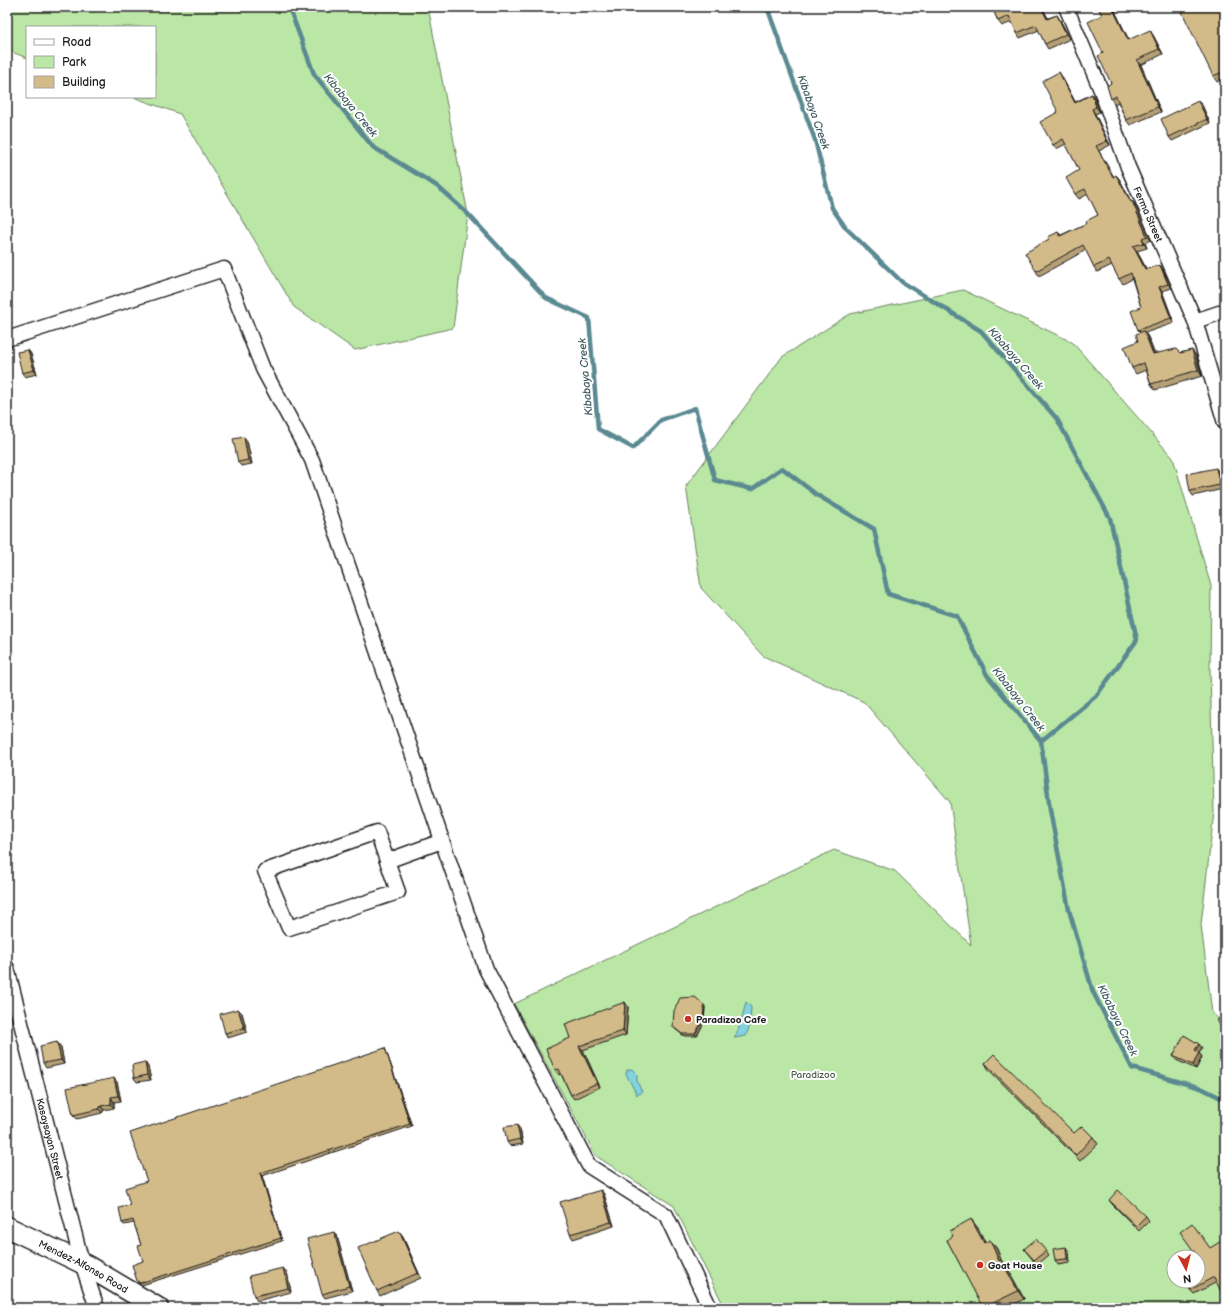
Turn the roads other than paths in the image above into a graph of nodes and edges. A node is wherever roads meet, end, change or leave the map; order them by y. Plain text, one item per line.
1 (1066, 7) edge
2 (1225, 310) edge
3 (1195, 321) junction
4 (7, 339) edge
5 (1225, 423) edge
6 (442, 841) junction
7 (387, 860) junction
8 (7, 968) edge
9 (7, 1227) edge
10 (82, 1263) junction
11 (97, 1308) edge
12 (158, 1308) edge
13 (710, 1308) edge

1 - 3 street, Ferma Street
2 - 3 street
3 - 5 street, Ferma Street
4 - 6 street
6 - 7 street
6 - 13 street
7 - 7 street
8 - 10 street, Kasaysayan Street
9 - 10 main road, Mendez-Alfonso Road
10 - 11 street, Kasaysayan Street
10 - 12 main road, Mendez-Alfonso Road

